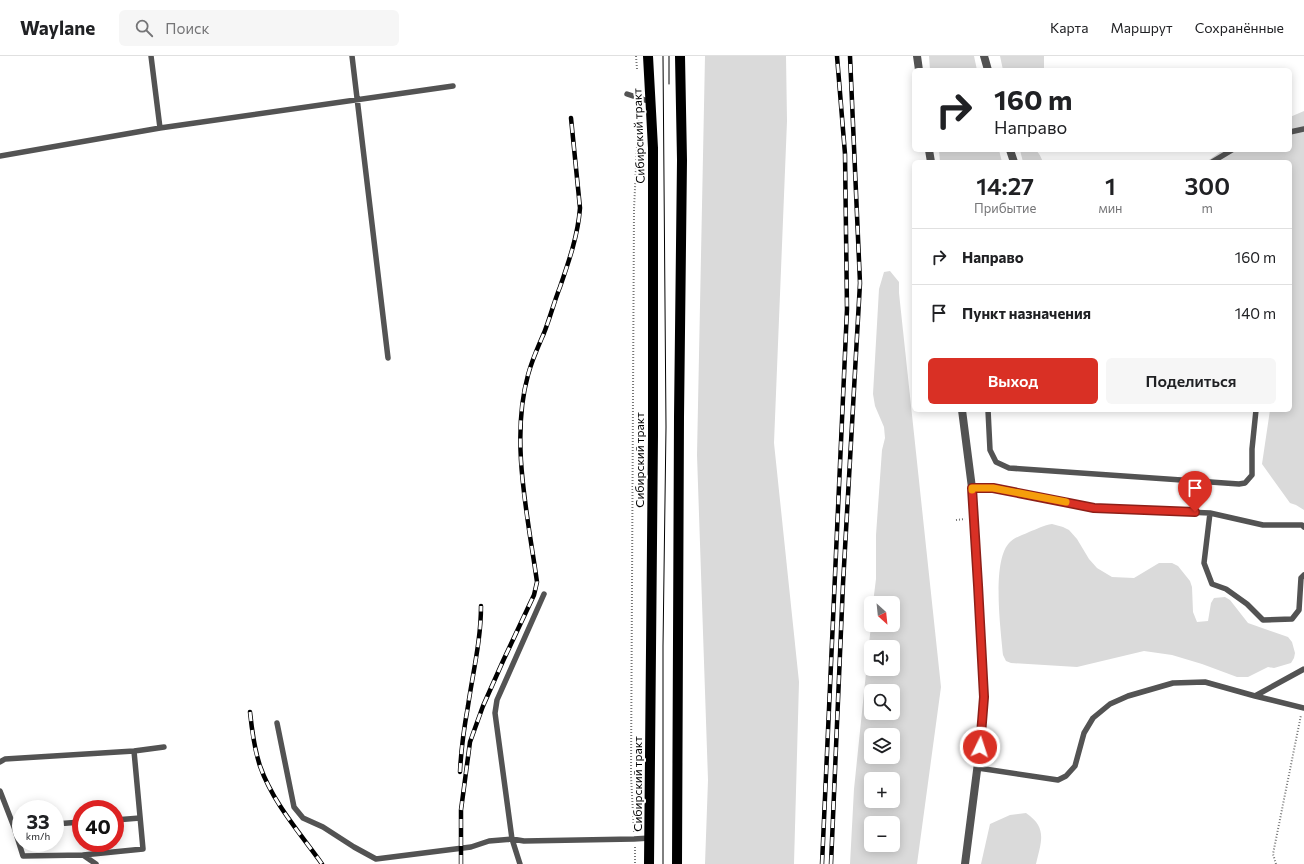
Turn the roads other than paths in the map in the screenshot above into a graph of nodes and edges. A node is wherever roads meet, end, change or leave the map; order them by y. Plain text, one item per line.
1 (151, 56) edge
2 (352, 56) edge
3 (648, 56) edge
4 (680, 56) edge
5 (917, 56) edge
6 (984, 56) edge
7 (919, 68) edge
8 (987, 68) edge
9 (453, 86) dead end
10 (627, 94) dead end
11 (356, 100) junction
12 (651, 102) junction
13 (160, 128) junction
14 (1304, 129) edge
15 (1292, 132) edge
16 (1229, 152) edge
17 (0, 156) edge
18 (1215, 160) edge
19 (388, 358) dead end
20 (962, 412) edge
21 (988, 412) edge
22 (1256, 412) edge
23 (972, 488) junction
24 (1210, 513) junction
25 (1304, 527) edge
26 (1304, 575) edge
27 (544, 594) dead end
28 (1304, 669) edge
29 (1255, 696) junction
30 (1303, 708) edge
31 (276, 723) dead end
32 (164, 748) dead end
33 (134, 751) junction
34 (0, 762) edge
35 (978, 768) junction
36 (0, 791) edge
37 (140, 818) junction
38 (124, 819) edge
39 (12, 822) edge
40 (650, 838) junction
41 (512, 839) junction
42 (22, 852) edge
43 (83, 855) junction
44 (96, 864) edge
45 (520, 864) edge
46 (649, 864) edge
47 (677, 864) edge
48 (965, 864) edge

1 - 13 lane
2 - 11 lane
3 - 12 main road, Сибирский тракт
4 - 47 main road
5 - 7 street
6 - 8 street
9 - 11 lane
10 - 12 lane
11 - 13 lane
11 - 19 lane
12 - 40 main road, Сибирский тракт
13 - 17 lane
14 - 15 lane
16 - 18 lane
20 - 23 street
21 - 22 lane
23 - 24 lane
23 - 35 street
24 - 25 lane
24 - 26 lane
27 - 41 lane
28 - 29 lane
29 - 30 lane
29 - 35 lane
31 - 41 lane
32 - 33 lane
33 - 34 lane
33 - 37 lane
35 - 48 street
36 - 39 lane
37 - 38 lane
37 - 43 lane
40 - 41 lane
40 - 46 main road, Сибирский тракт
41 - 45 lane
42 - 43 lane
43 - 44 lane

